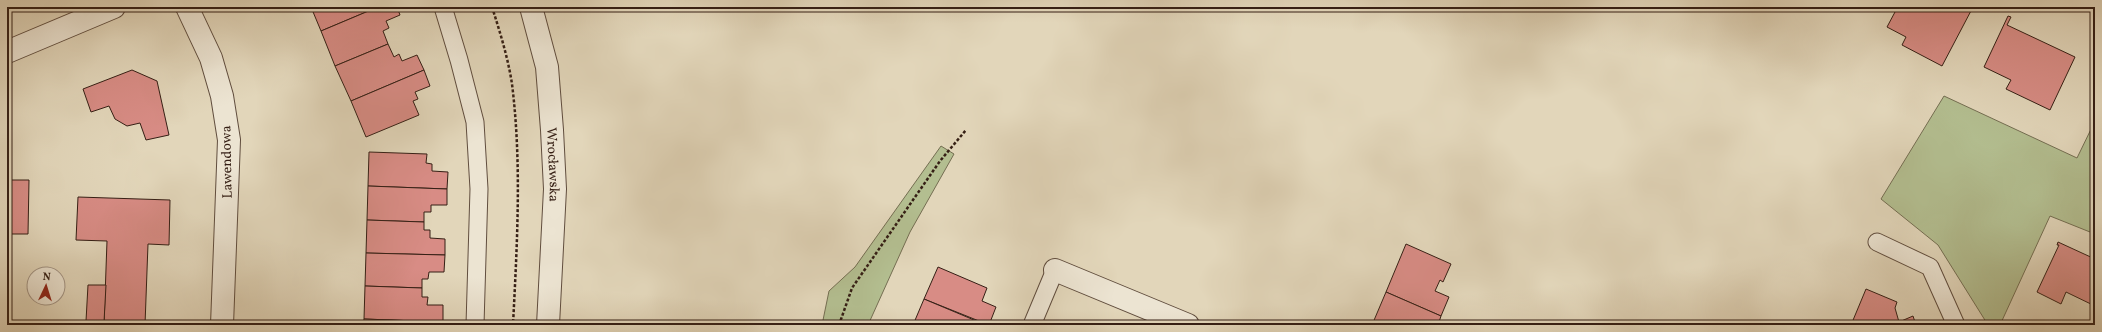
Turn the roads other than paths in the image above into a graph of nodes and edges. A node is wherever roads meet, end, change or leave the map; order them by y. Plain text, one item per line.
1 (114, 7) edge
2 (187, 7) edge
3 (443, 7) edge
4 (531, 7) edge
5 (7, 52) edge
6 (1877, 242) dead end
7 (1055, 270) joint
8 (222, 325) edge
9 (475, 325) edge
10 (548, 325) edge
11 (1032, 325) edge
12 (1188, 325) edge
13 (1956, 325) edge

1 - 5 street
2 - 8 street, Lawendowa
3 - 9 lane
4 - 10 street, Wrocławska
6 - 13 lane
7 - 11 lane
7 - 12 street

